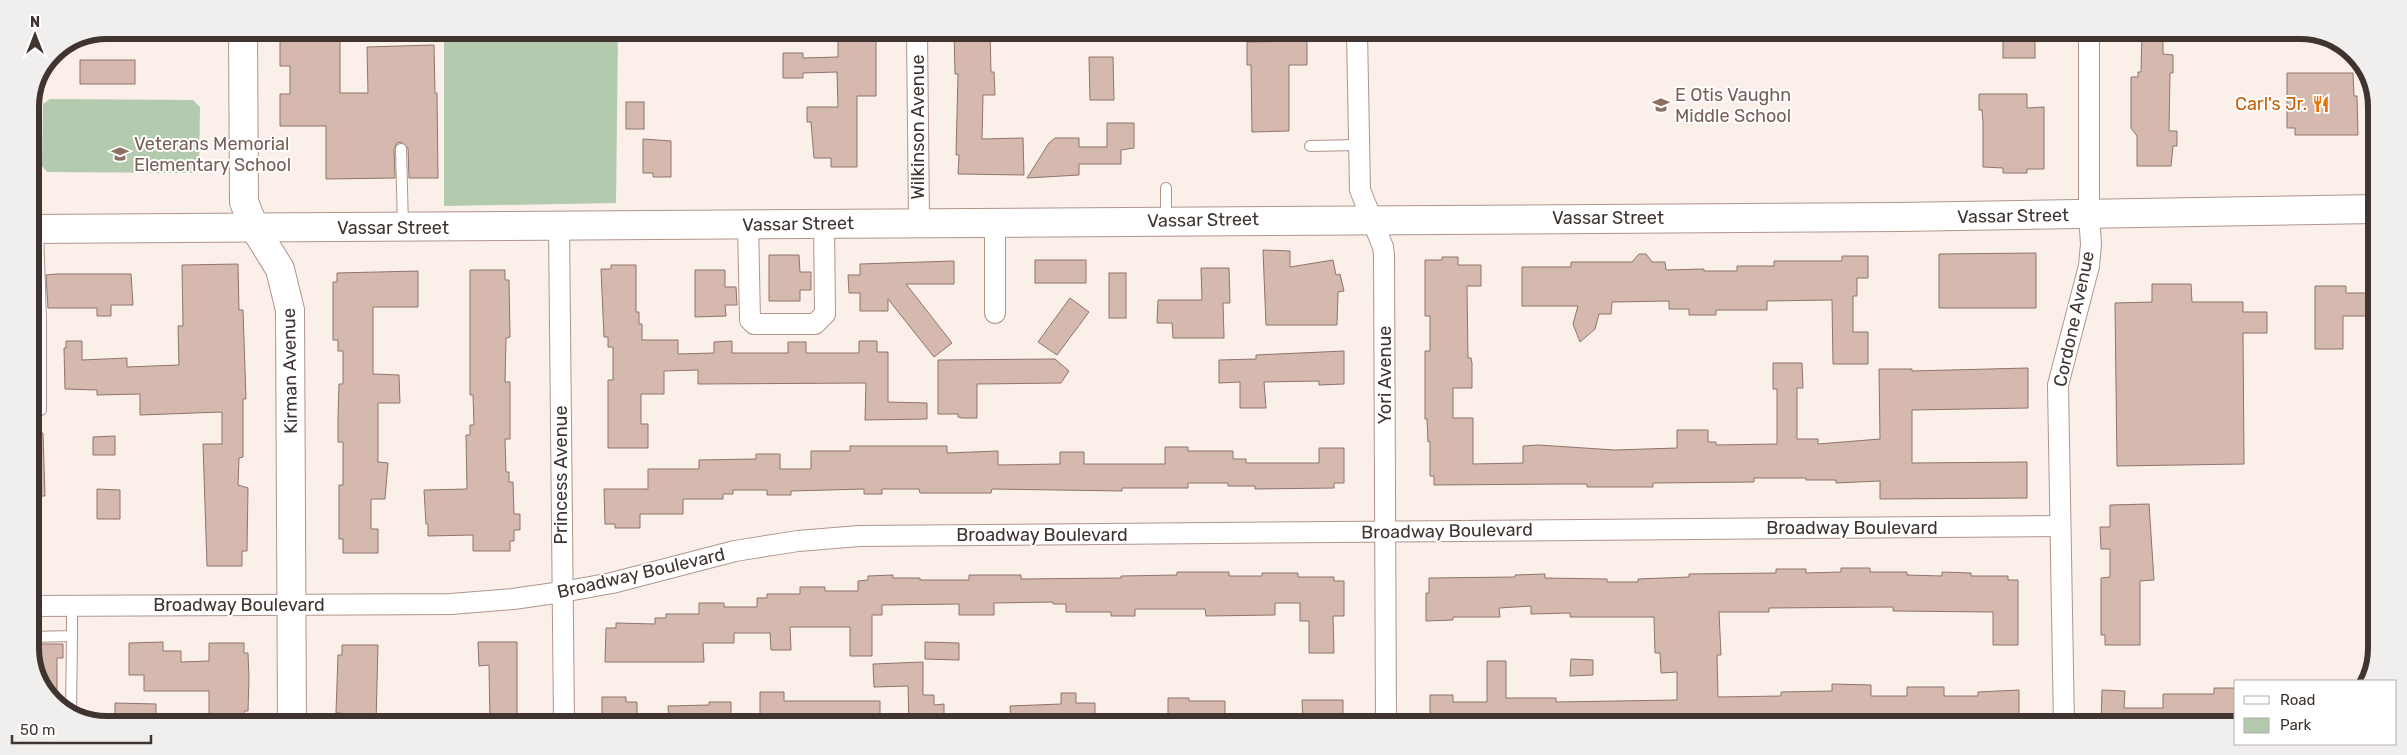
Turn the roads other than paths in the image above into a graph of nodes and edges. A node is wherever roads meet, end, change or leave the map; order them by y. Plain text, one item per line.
1 (243, 39) edge
2 (917, 39) edge
3 (1357, 39) edge
4 (2089, 39) edge
5 (1358, 145) junction
6 (1310, 146) dead end
7 (401, 149) dead end
8 (1166, 188) dead end
9 (2368, 209) edge
10 (2089, 215) junction
11 (1370, 218) junction
12 (1166, 221) junction
13 (918, 222) junction
14 (995, 222) junction
15 (824, 223) junction
16 (748, 224) junction
17 (559, 226) junction
18 (254, 227) junction
19 (403, 227) junction
20 (39, 229) edge
21 (39, 285) edge
22 (995, 313) dead end
23 (41, 410) dead end
24 (2060, 526) junction
25 (1386, 532) junction
26 (562, 592) junction
27 (292, 605) junction
28 (39, 606) edge
29 (72, 606) junction
30 (72, 636) junction
31 (39, 637) edge
32 (71, 706) edge
33 (292, 716) edge
34 (564, 716) edge
35 (1386, 716) edge
36 (2064, 716) edge

1 - 18 street, Kirman Avenue
2 - 13 street, Wilkinson Avenue
3 - 5 street, Yori Avenue
4 - 10 street, Cordone Avenue
5 - 6 lane
5 - 11 street, Yori Avenue
7 - 19 lane
8 - 12 lane
9 - 10 street, Vassar Street
10 - 11 street, Vassar Street
10 - 24 street, Cordone Avenue
11 - 12 street, Vassar Street
11 - 25 street, Yori Avenue
12 - 14 street, Vassar Street
13 - 14 street, Vassar Street
13 - 15 street, Vassar Street
14 - 22 street
15 - 16 street, Vassar Street
15 - 16 street
16 - 17 street, Vassar Street
17 - 19 street, Vassar Street
17 - 26 street, Princess Avenue
18 - 19 street, Vassar Street
18 - 20 street, Vassar Street
18 - 27 street, Kirman Avenue
21 - 23 lane
24 - 25 street, Broadway Boulevard
24 - 36 street, Cordone Avenue
25 - 26 street, Broadway Boulevard
25 - 35 street, Yori Avenue
26 - 27 street, Broadway Boulevard
26 - 34 street, Princess Avenue
27 - 29 street, Broadway Boulevard
27 - 33 street, Kirman Avenue
28 - 29 street, Broadway Boulevard
29 - 30 lane
30 - 31 lane
30 - 32 lane

